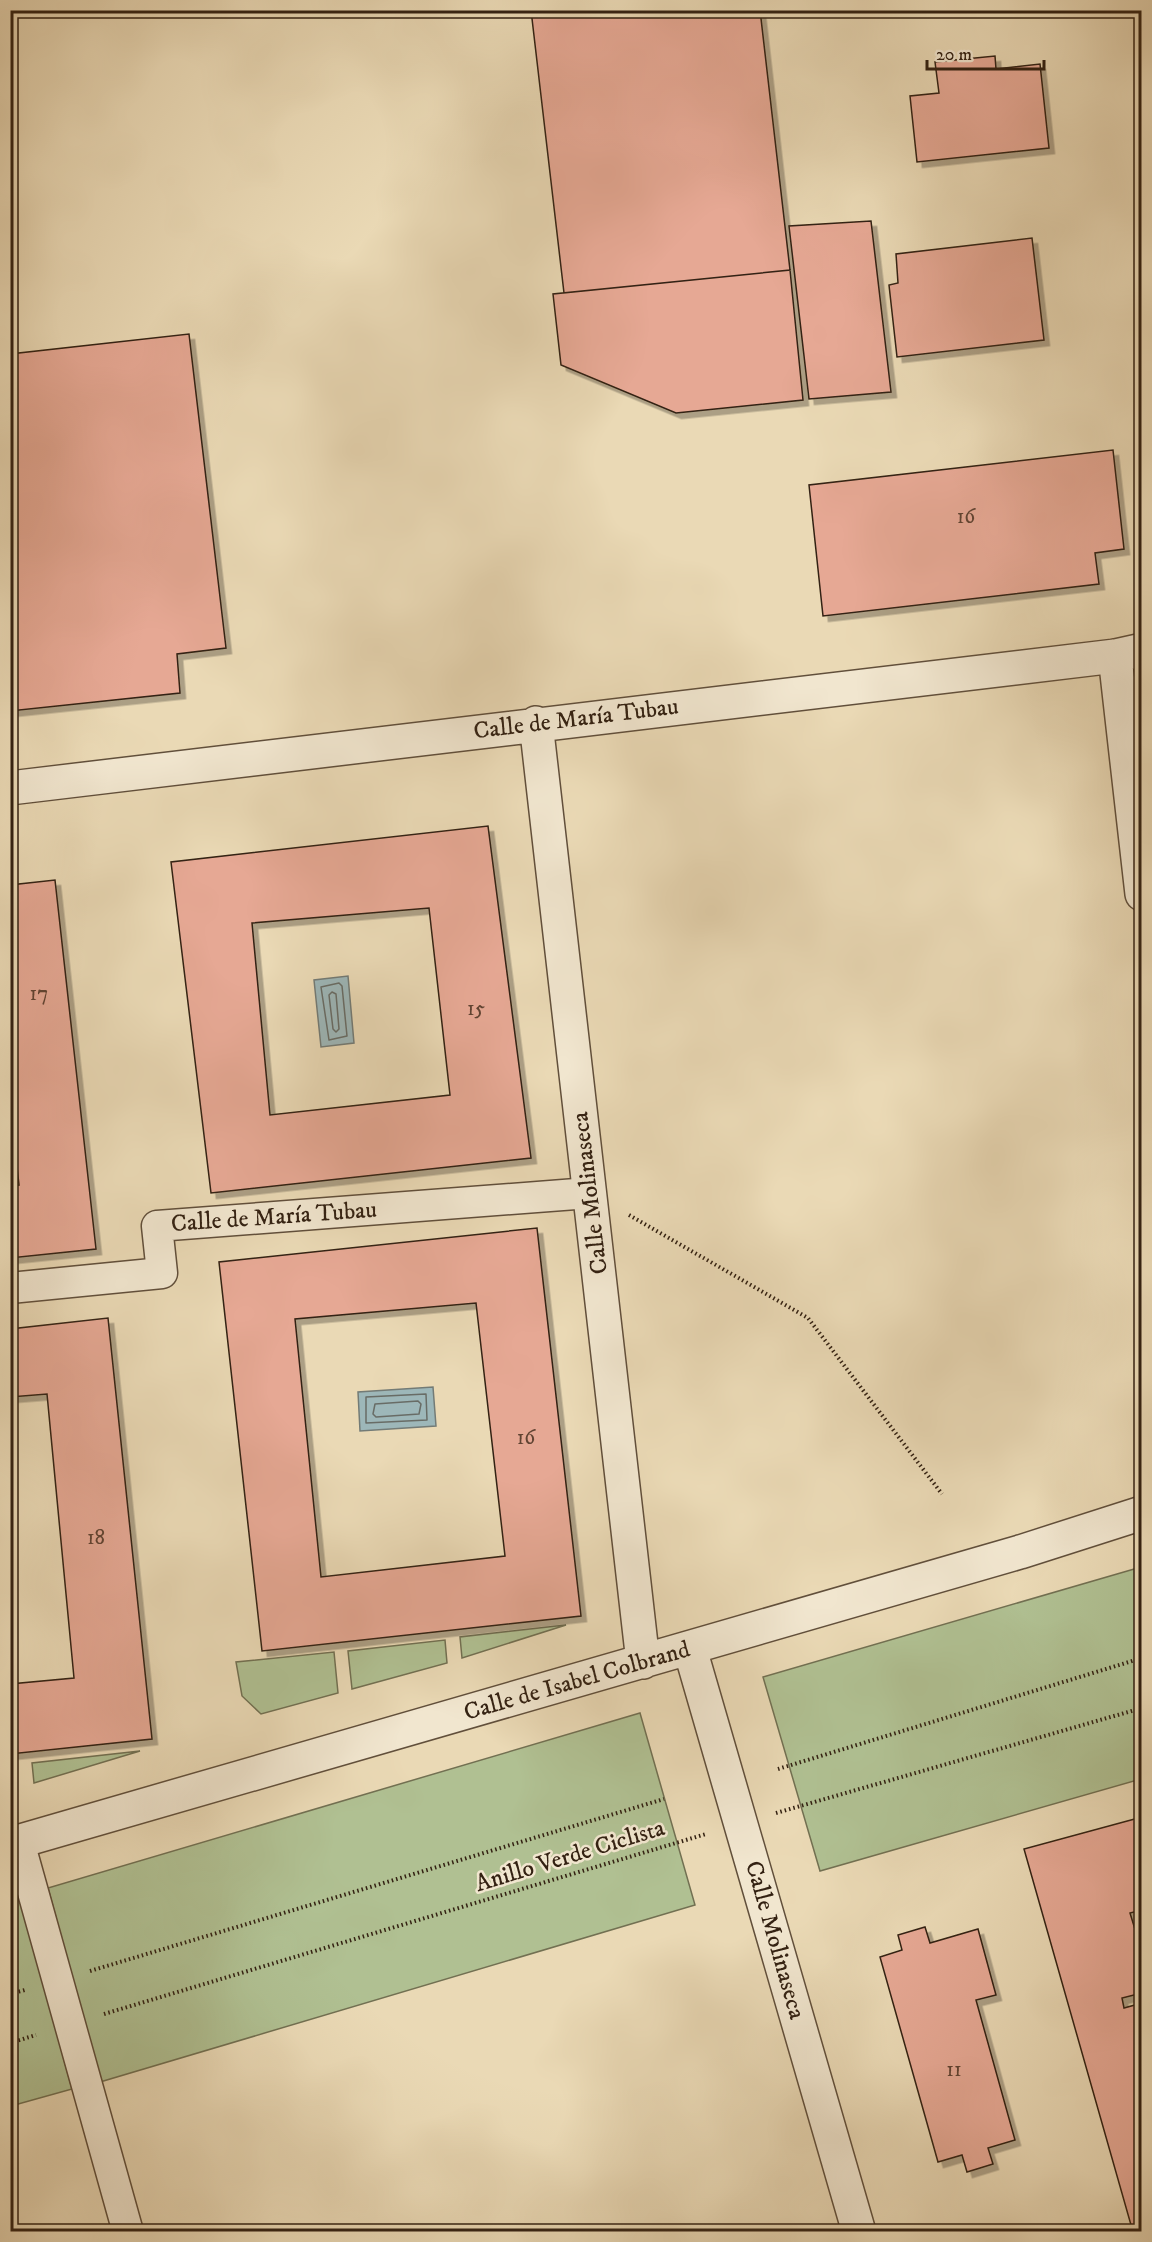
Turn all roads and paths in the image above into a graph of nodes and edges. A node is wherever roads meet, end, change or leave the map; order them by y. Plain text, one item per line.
1 (1128, 653) edge
2 (536, 723) junction
3 (10, 788) edge
4 (1142, 894) edge
5 (589, 1193) junction
6 (10, 1288) edge
7 (942, 1494) dead end
8 (1142, 1513) edge
9 (690, 1649) junction
10 (1142, 1659) edge
11 (643, 1662) junction
12 (1142, 1708) edge
13 (778, 1769) dead end
14 (664, 1799) dead end
15 (741, 1824) junction
16 (15, 1843) edge
17 (84, 1972) dead end
18 (69, 2025) junction
19 (10, 2043) edge
20 (128, 2232) edge
21 (860, 2232) edge

1 - 2 street, Calle de María Tubau
1 - 4 street
2 - 3 street, Calle de María Tubau
2 - 5 street, Calle Molinaseca
5 - 6 street, Calle de María Tubau
5 - 7 path
5 - 11 street, Calle Molinaseca
8 - 9 street, Calle de Isabel Colbrand
9 - 11 street, Calle de Isabel Colbrand
9 - 15 street, Calle Molinaseca
10 - 13 path
11 - 16 street, Calle de Isabel Colbrand
12 - 15 path, Anillo Verde Ciclista
14 - 17 path
15 - 18 path, Anillo Verde Ciclista
15 - 21 street, Calle Molinaseca
16 - 18 street
18 - 19 path, Anillo Verde Ciclista
18 - 20 street

